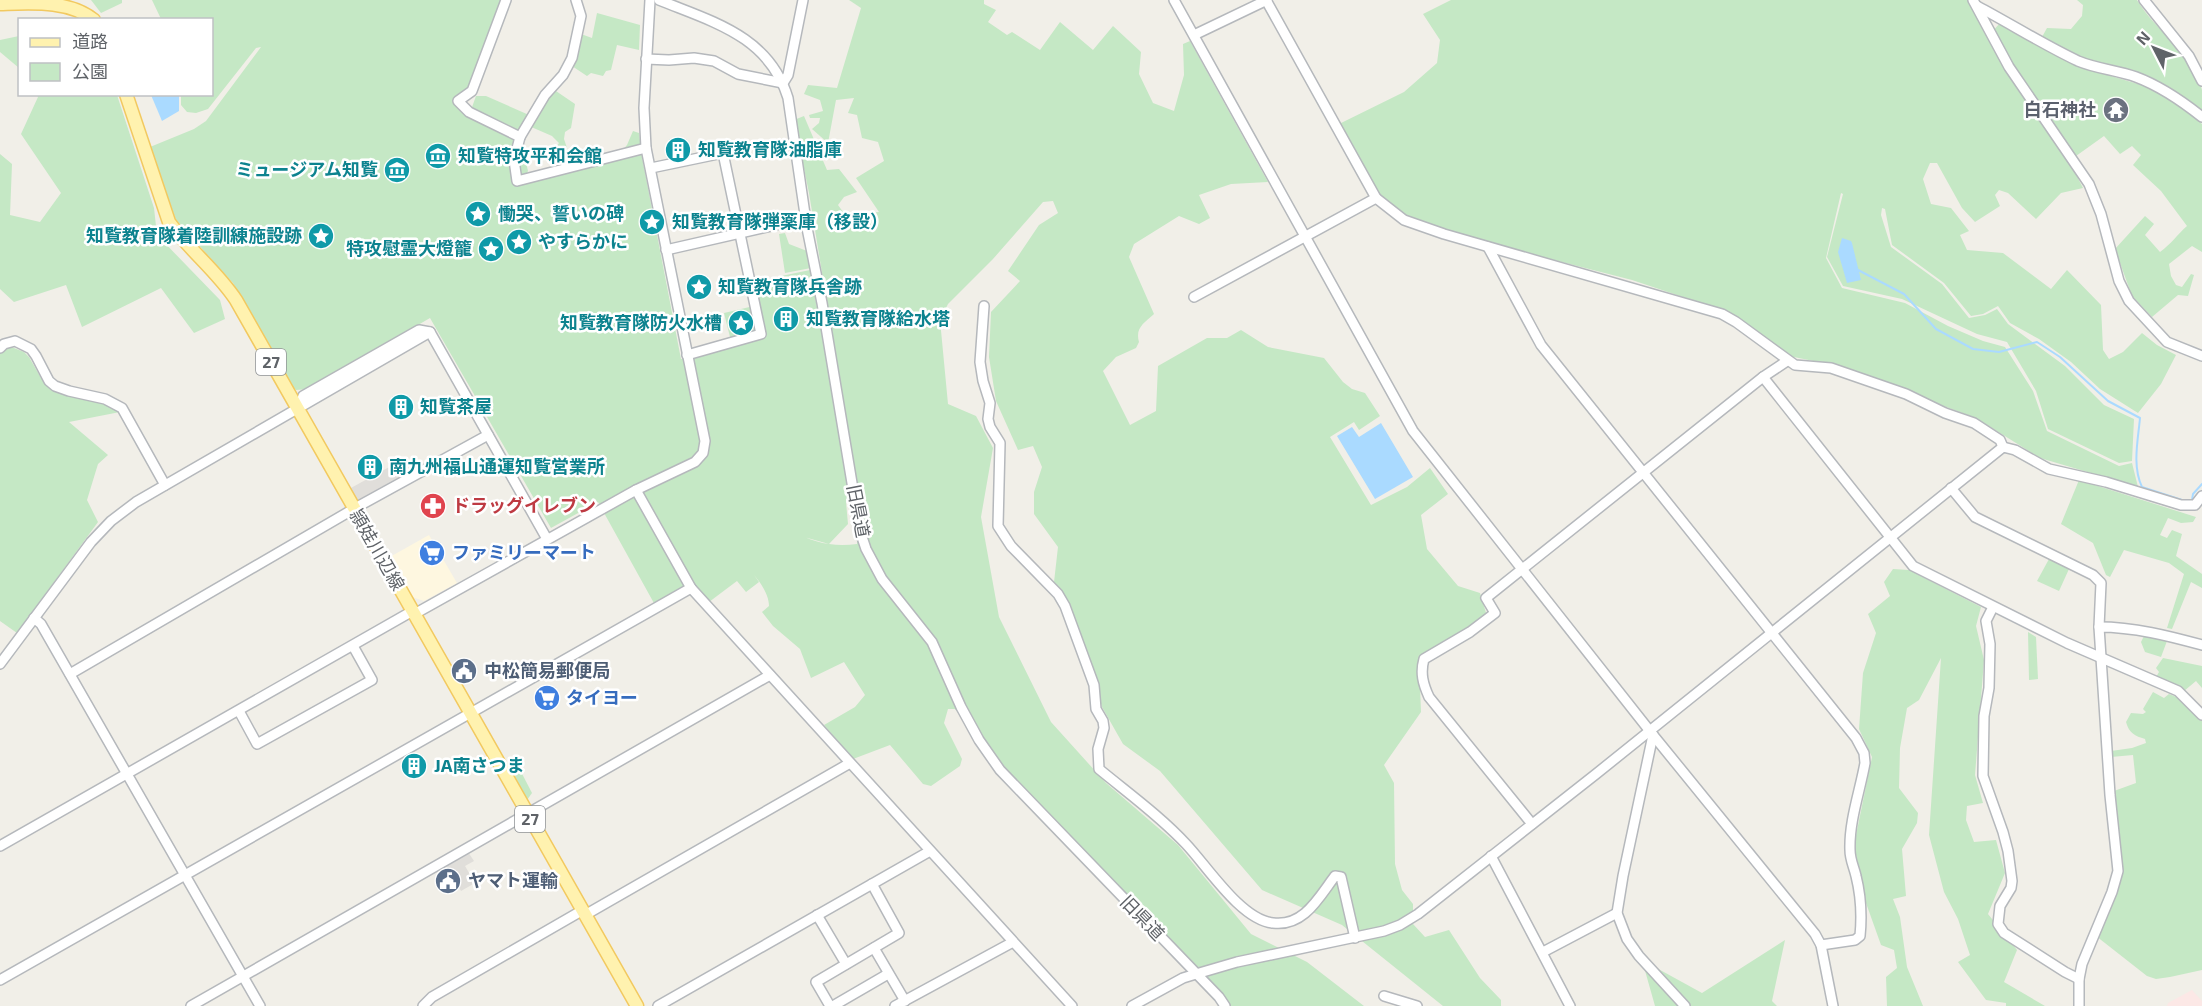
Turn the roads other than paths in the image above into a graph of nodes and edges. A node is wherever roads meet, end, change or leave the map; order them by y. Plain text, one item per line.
1 (506, 0) edge
2 (576, 0) edge
3 (650, 0) edge
4 (659, 0) edge
5 (803, 0) edge
6 (1174, 0) edge
7 (1267, 0) edge
8 (2144, 0) edge
9 (1975, 3) edge
10 (0, 4) edge
11 (92, 18) edge
12 (1194, 35) junction
13 (646, 59) junction
14 (2202, 81) edge
15 (783, 83) junction
16 (127, 96) edge
17 (2202, 117) edge
18 (520, 137) junction
19 (646, 148) junction
20 (651, 168) junction
21 (1376, 198) junction
22 (806, 218) junction
23 (740, 234) junction
24 (1306, 236) junction
25 (1488, 247) junction
26 (666, 250) junction
27 (1194, 297) dead end
28 (984, 306) dead end
29 (0, 348) edge
30 (687, 354) junction
31 (2202, 356) edge
32 (1787, 361) junction
33 (1763, 377) junction
34 (298, 410) junction
35 (488, 435) junction
36 (2003, 447) junction
37 (1643, 474) junction
38 (165, 485) junction
39 (1951, 488) junction
40 (636, 490) junction
41 (2202, 496) edge
42 (2198, 508) edge
43 (354, 509) junction
44 (1889, 537) junction
45 (547, 539) junction
46 (1524, 569) junction
47 (691, 588) junction
48 (1993, 607) junction
49 (413, 613) junction
50 (34, 618) junction
51 (2099, 627) junction
52 (1770, 632) junction
53 (2202, 645) edge
54 (353, 646) junction
55 (2099, 656) junction
56 (0, 664) edge
57 (69, 674) junction
58 (770, 675) junction
59 (238, 711) junction
60 (469, 714) junction
61 (2202, 715) edge
62 (1651, 732) junction
63 (850, 763) junction
64 (127, 774) junction
65 (527, 814) junction
66 (1532, 824) junction
67 (0, 846) edge
68 (930, 851) junction
69 (1491, 856) junction
70 (186, 874) junction
71 (872, 884) junction
72 (584, 913) junction
73 (1617, 913) junction
74 (817, 915) junction
75 (1355, 938) junction
76 (1013, 942) junction
77 (1821, 945) junction
78 (874, 948) junction
79 (1543, 952) junction
80 (846, 964) junction
81 (888, 974) junction
82 (1196, 974) junction
83 (243, 976) junction
84 (2079, 979) junction
85 (0, 980) edge
86 (1383, 996) dead end
87 (905, 1000) junction
88 (191, 1006) edge
89 (260, 1006) edge
90 (423, 1006) edge
91 (637, 1006) edge
92 (658, 1006) edge
93 (831, 1006) edge
94 (895, 1006) edge
95 (1072, 1006) edge
96 (1132, 1006) edge
97 (1225, 1006) edge
98 (1417, 1006) edge
99 (1570, 1006) edge
100 (1685, 1006) edge
101 (1833, 1006) edge
102 (2079, 1006) edge

1 - 18 street
2 - 18 street
3 - 13 street
4 - 15 street, 旧県道
5 - 15 street
6 - 12 street
7 - 12 street
7 - 21 street
8 - 14 street
9 - 17 street
9 - 31 street
10 - 11 main road
12 - 24 street
13 - 15 street
13 - 19 street
15 - 22 street, 旧県道
16 - 34 main road, 頴娃川辺線 / 27
18 - 19 street
19 - 20 street
20 - 23 street
20 - 26 street
21 - 24 street
21 - 25 street
22 - 23 street
22 - 82 street, 旧県道
23 - 26 street
23 - 30 street
24 - 27 street
24 - 46 street
25 - 32 street
25 - 37 street
26 - 30 street
28 - 75 street
29 - 38 street
30 - 40 street
32 - 33 street
32 - 36 street
33 - 37 street
33 - 44 street
34 - 35 street
34 - 38 street
34 - 43 main road, 頴娃川辺線 / 27
35 - 43 street
35 - 45 street
36 - 39 street
36 - 42 street
37 - 46 street
37 - 52 street
38 - 50 street
39 - 44 street
39 - 51 street
40 - 45 street
40 - 47 street
41 - 42 street
43 - 49 main road, 頴娃川辺線 / 27
43 - 57 street
44 - 48 street
44 - 52 street
45 - 49 street
46 - 62 street
46 - 66 street
47 - 58 street
47 - 60 street
48 - 55 street
48 - 84 street
49 - 54 street
49 - 60 main road, 頴娃川辺線 / 27
50 - 56 street
50 - 57 street
51 - 53 street
51 - 55 street
52 - 62 street
52 - 77 street
54 - 59 street
54 - 59 street
55 - 61 street
55 - 84 street
57 - 64 street
58 - 63 street
58 - 65 street
59 - 64 street
60 - 65 main road, 頴娃川辺線 / 27
60 - 70 street
62 - 66 street
62 - 73 street
62 - 77 street
63 - 68 street
63 - 72 street
64 - 67 street
64 - 70 street
65 - 72 main road, 頴娃川辺線 / 27
65 - 83 street
66 - 69 street
68 - 71 street
68 - 76 street
69 - 75 street
69 - 79 street
70 - 83 street
70 - 85 street
71 - 74 street
71 - 78 street
72 - 90 street
72 - 91 main road, 頴娃川辺線 / 27
73 - 79 street
73 - 100 street
74 - 80 street
74 - 92 street
75 - 82 street
76 - 87 street
76 - 95 street
77 - 101 street
78 - 80 street
78 - 81 street
79 - 99 street
80 - 93 street
81 - 87 street
81 - 93 street
82 - 96 street
82 - 97 street, 旧県道
83 - 88 street
83 - 89 street
84 - 102 street
86 - 98 street
87 - 94 street

